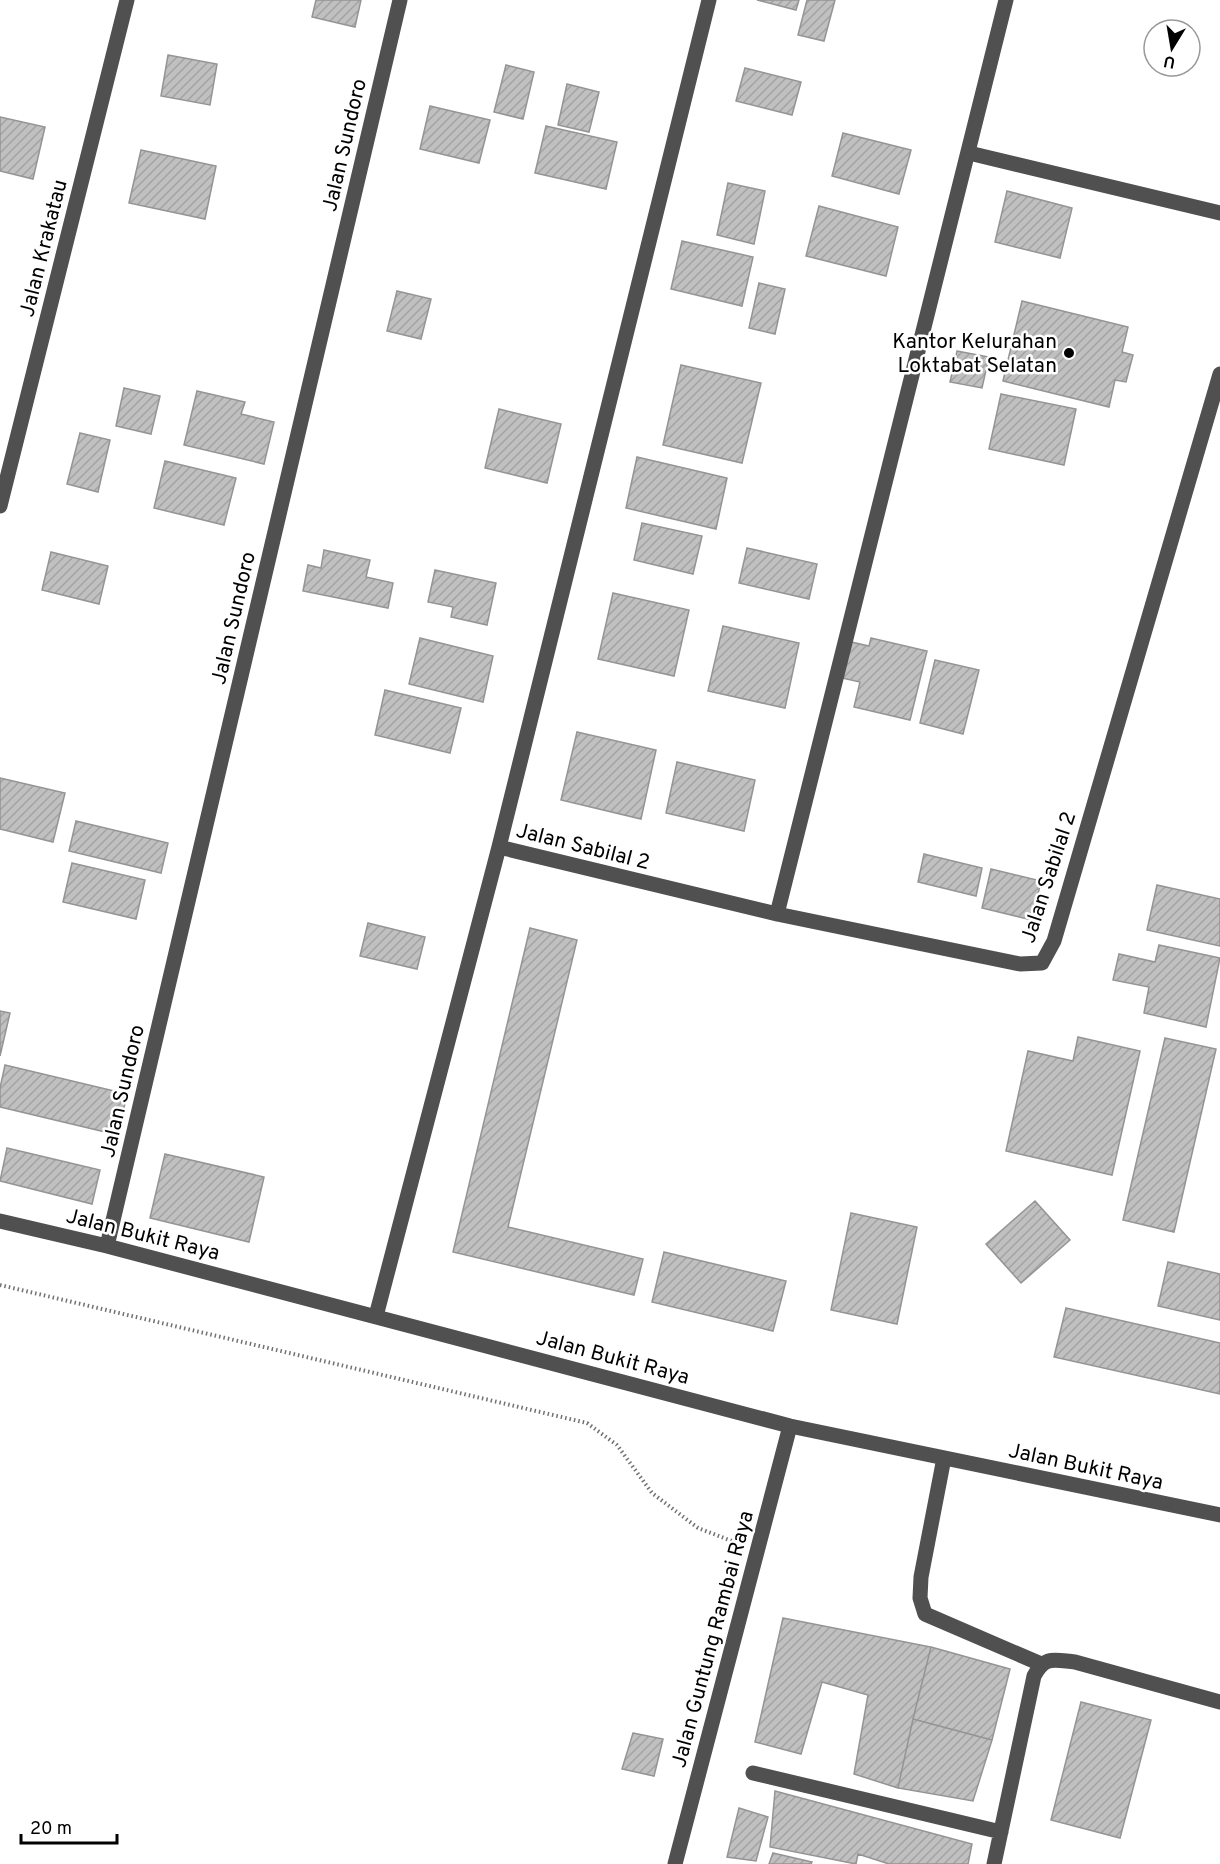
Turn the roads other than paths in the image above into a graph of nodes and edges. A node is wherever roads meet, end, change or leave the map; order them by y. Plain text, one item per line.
1 (127, 0) edge
2 (400, 0) edge
3 (709, 0) edge
4 (1006, 0) edge
5 (969, 153) junction
6 (1220, 213) edge
7 (1220, 374) edge
8 (0, 506) edge
9 (499, 847) junction
10 (777, 915) junction
11 (0, 1221) edge
12 (107, 1246) junction
13 (376, 1316) junction
14 (790, 1426) junction
15 (944, 1458) junction
16 (1220, 1515) edge
17 (1041, 1664) junction
18 (1220, 1702) edge
19 (753, 1773) dead end
20 (1001, 1832) junction
21 (675, 1864) edge
22 (994, 1864) edge

1 - 8 street, Jalan Krakatau
2 - 12 street, Jalan Sundoro
3 - 9 street
4 - 5 street
5 - 6 street
5 - 10 street
7 - 10 street, Jalan Sabilal 2
9 - 10 street, Jalan Sabilal 2
9 - 13 street
11 - 12 street, Jalan Bukit Raya
12 - 13 street, Jalan Bukit Raya
13 - 14 street, Jalan Bukit Raya
14 - 15 street, Jalan Bukit Raya
14 - 21 street, Jalan Guntung Rambai Raya
15 - 16 street, Jalan Bukit Raya
15 - 17 street
17 - 18 street
17 - 20 street
19 - 20 street
20 - 22 street

